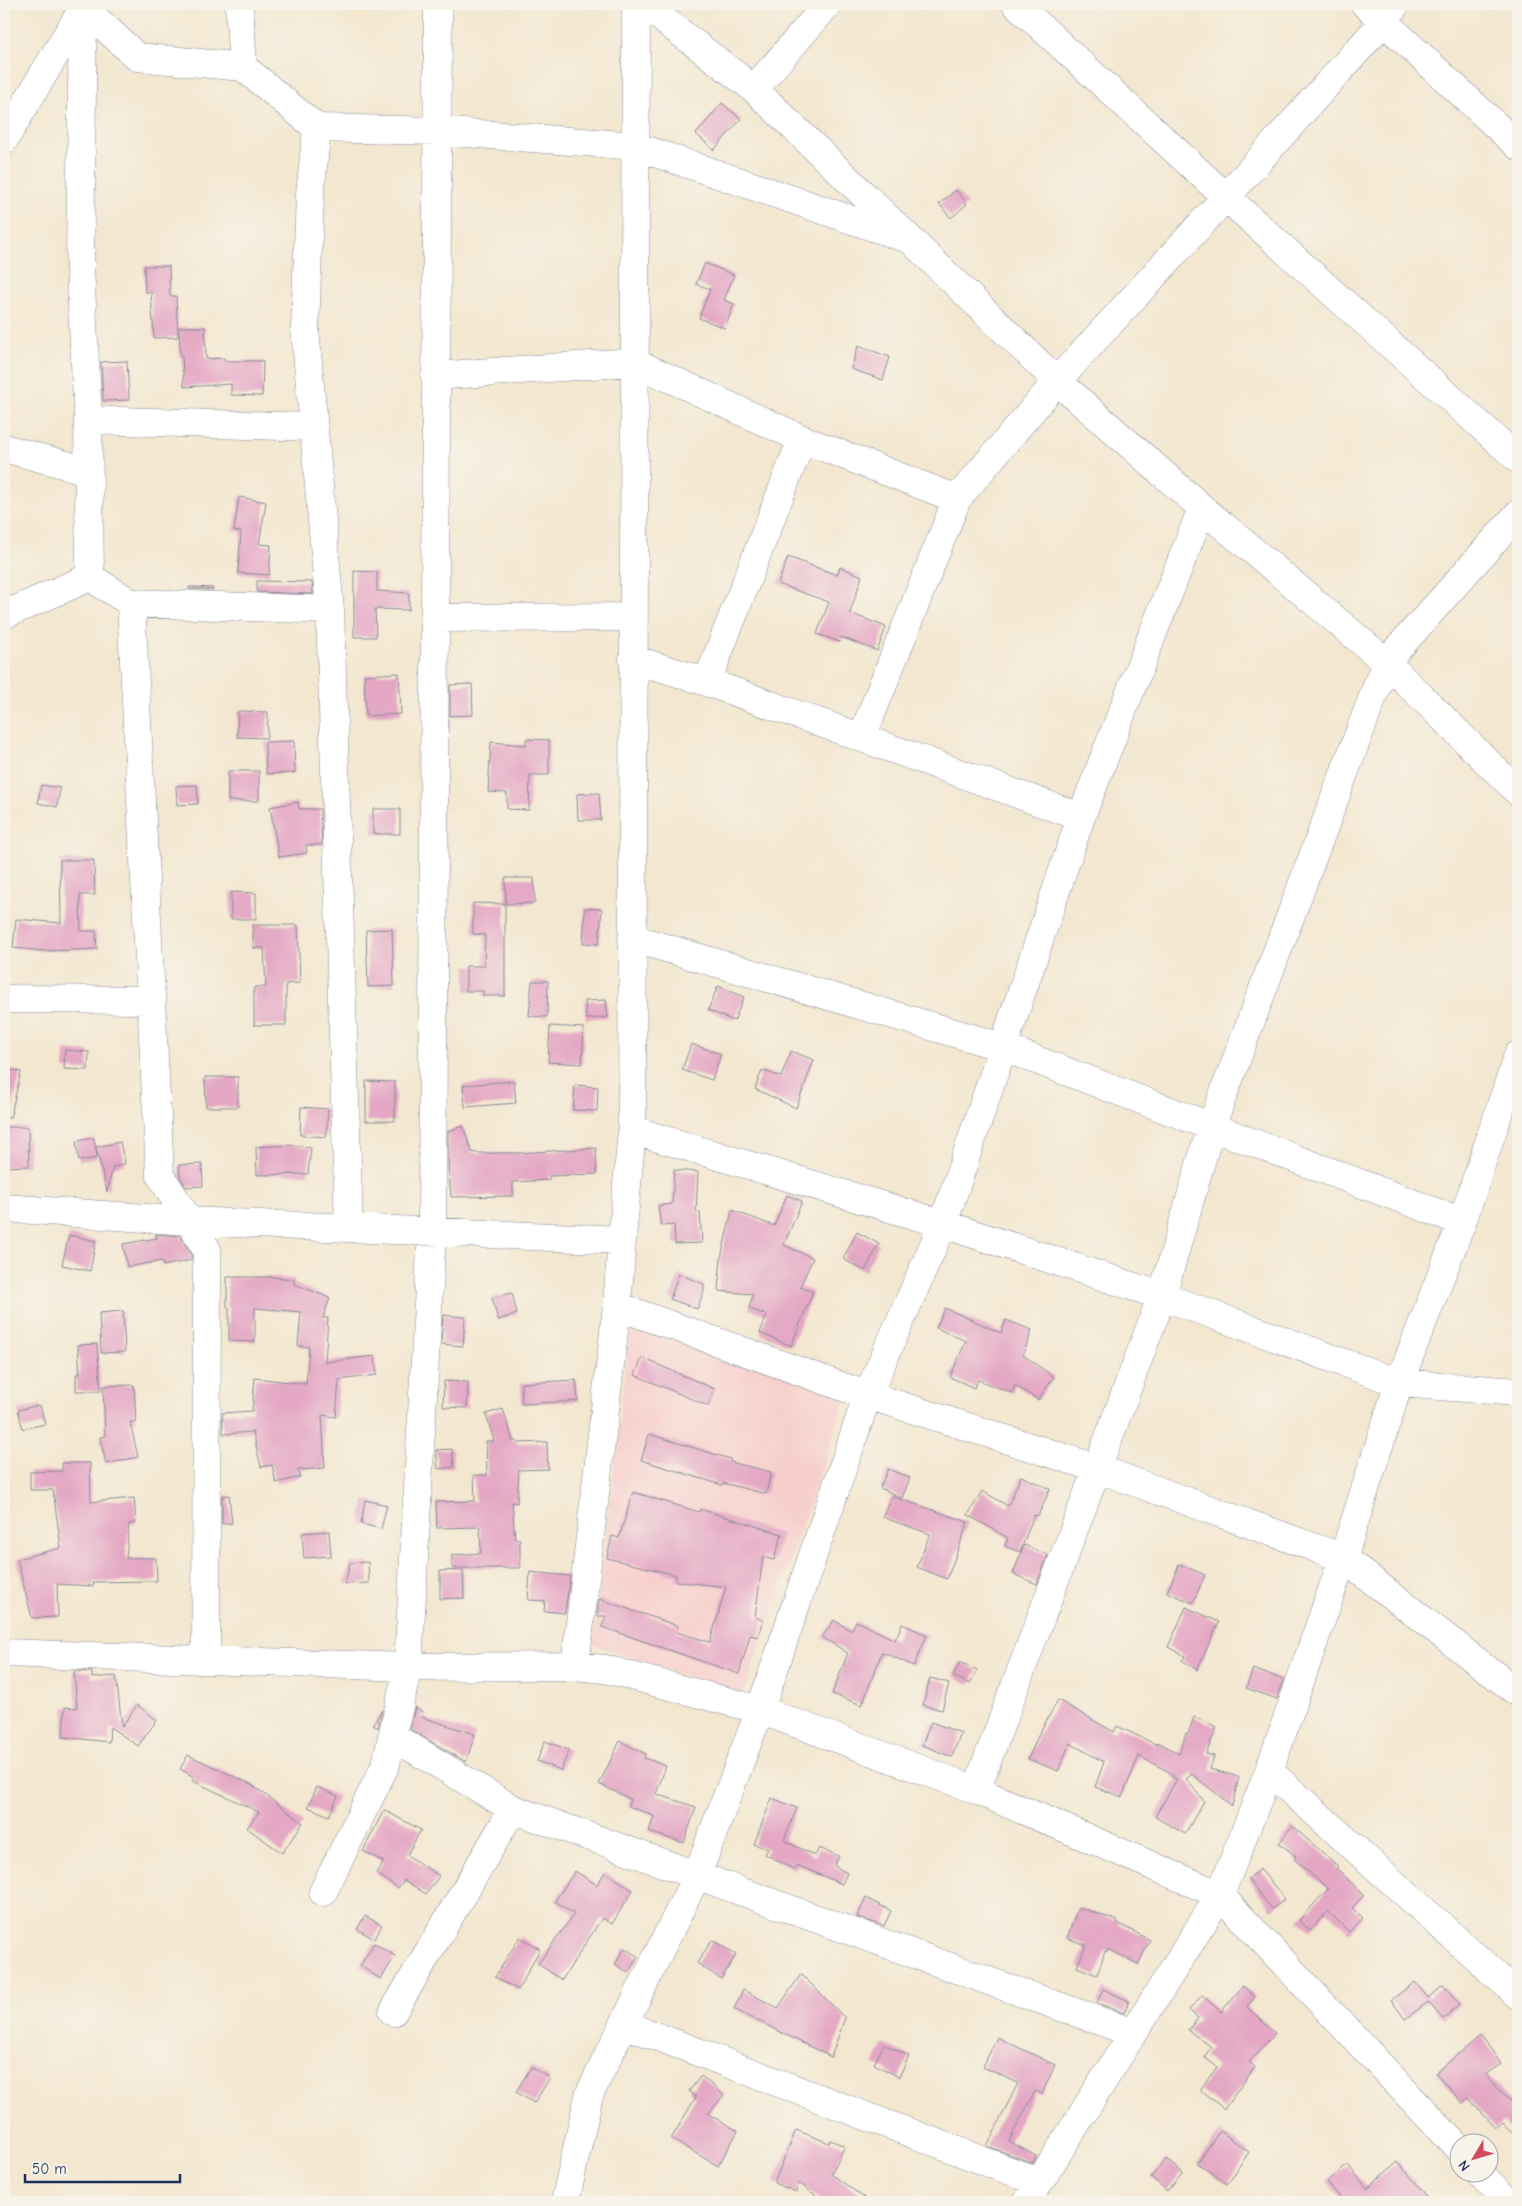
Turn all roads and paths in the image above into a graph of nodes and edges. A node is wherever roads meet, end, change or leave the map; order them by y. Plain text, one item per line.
1 (239, 4) edge
2 (438, 4) edge
3 (636, 4) edge
4 (643, 4) edge
5 (828, 4) edge
6 (1016, 4) edge
7 (81, 5) edge
8 (1382, 9) edge
9 (243, 67) junction
10 (754, 89) junction
11 (317, 128) junction
12 (439, 131) junction
13 (4, 140) edge
14 (635, 146) junction
15 (1518, 146) edge
16 (1226, 197) junction
17 (910, 240) junction
18 (634, 362) junction
19 (435, 376) junction
20 (1057, 381) junction
21 (88, 420) junction
22 (313, 427) junction
23 (802, 439) junction
24 (4, 448) edge
25 (1518, 459) edge
26 (88, 471) junction
27 (957, 499) junction
28 (1202, 508) junction
29 (1518, 514) edge
30 (90, 578) junction
31 (131, 603) junction
32 (330, 610) junction
33 (4, 616) edge
34 (633, 617) junction
35 (434, 618) junction
36 (633, 659) junction
37 (1386, 662) junction
38 (707, 682) junction
39 (862, 737) junction
40 (1518, 792) edge
41 (1081, 817) junction
42 (632, 938) junction
43 (4, 999) edge
44 (152, 1000) junction
45 (1002, 1047) junction
46 (1518, 1055) edge
47 (1211, 1127) junction
48 (632, 1130) junction
49 (4, 1208) edge
50 (188, 1221) junction
51 (1462, 1222) junction
52 (943, 1224) junction
53 (349, 1228) junction
54 (432, 1232) junction
55 (622, 1240) junction
56 (1162, 1296) junction
57 (617, 1306) junction
58 (1399, 1383) junction
59 (1518, 1392) edge
60 (868, 1394) junction
61 (1096, 1468) junction
62 (1343, 1558) junction
63 (4, 1653) edge
64 (206, 1660) junction
65 (575, 1666) junction
66 (408, 1667) junction
67 (1518, 1693) edge
68 (760, 1710) junction
69 (392, 1736) junction
70 (1269, 1771) junction
71 (976, 1790) junction
72 (513, 1809) junction
73 (697, 1876) junction
74 (323, 1892) dead end
75 (1220, 1895) junction
76 (1518, 1995) edge
77 (393, 2012) dead end
78 (624, 2024) junction
79 (1133, 2033) junction
80 (1450, 2139) edge
81 (1491, 2184) edge
82 (1033, 2192) edge
83 (1518, 2197) edge
84 (565, 2202) edge
85 (1508, 2202) edge
86 (1515, 2202) edge

1 - 9 street
2 - 12 street
3 - 14 street
4 - 10 street
5 - 10 street
6 - 16 street
7 - 9 street
7 - 13 street
7 - 21 street
8 - 15 street
8 - 16 street
9 - 11 street
10 - 17 street
11 - 12 street
11 - 22 street
12 - 14 street
12 - 19 street
14 - 17 street
14 - 18 street
16 - 20 street
16 - 25 street
17 - 20 street
18 - 19 street
18 - 23 street
18 - 34 street
19 - 35 street
20 - 27 street
20 - 28 street
21 - 22 street
21 - 26 street
22 - 32 street
23 - 27 street
23 - 38 street
24 - 26 street
26 - 30 street
27 - 39 street
28 - 37 street
28 - 41 street
29 - 37 street
30 - 31 street
30 - 33 street
31 - 32 street
31 - 44 street
32 - 53 street
34 - 35 street
34 - 36 street
35 - 54 street
36 - 38 street
36 - 42 street
37 - 40 street
37 - 47 street
38 - 39 street
39 - 41 street
41 - 45 street
42 - 45 street
42 - 48 street
43 - 44 street
44 - 50 street
45 - 47 street
45 - 52 street
46 - 51 street
47 - 51 street
47 - 56 street
48 - 52 street
48 - 55 street
49 - 50 street
50 - 53 street
50 - 64 street
51 - 58 street
52 - 56 street
52 - 60 street
53 - 54 street
54 - 55 street
54 - 66 street
55 - 57 street
56 - 58 street
56 - 61 street
57 - 60 street
57 - 65 street
58 - 59 street
58 - 62 street
60 - 61 street
60 - 68 street
61 - 62 street
61 - 71 street
62 - 67 street
62 - 70 street
63 - 64 street
64 - 66 street
65 - 66 street
65 - 68 street
66 - 69 street
68 - 71 street
68 - 73 street
69 - 72 street
69 - 74 street
70 - 75 street
70 - 76 street
71 - 75 street
72 - 73 street
72 - 77 street
73 - 78 street
73 - 79 street
75 - 79 street
75 - 80 street
78 - 82 street
78 - 84 street
79 - 82 street
81 - 85 street
83 - 86 street

